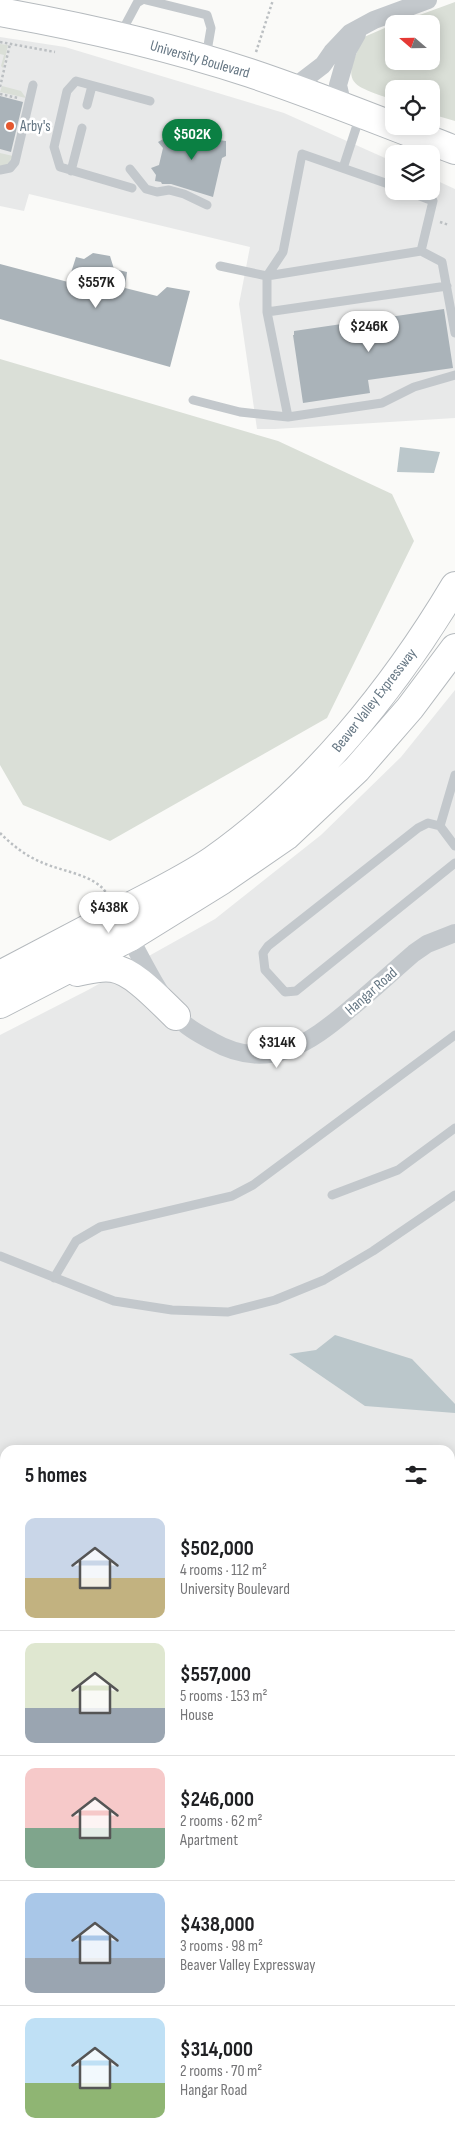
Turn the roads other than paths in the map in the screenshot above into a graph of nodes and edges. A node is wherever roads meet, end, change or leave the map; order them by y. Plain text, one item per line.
1 (142, 0) edge
2 (146, 0) edge
3 (428, 0) edge
4 (0, 12) edge
5 (361, 27) junction
6 (119, 36) junction
7 (206, 60) junction
8 (33, 85) dead end
9 (92, 86) junction
10 (293, 88) junction
11 (150, 101) dead end
12 (87, 104) dead end
13 (352, 110) junction
14 (82, 128) dead end
15 (455, 150) edge
16 (343, 168) junction
17 (130, 169) dead end
18 (0, 170) edge
19 (71, 170) junction
20 (385, 183) edge
21 (132, 188) dead end
22 (430, 200) edge
23 (207, 205) dead end
24 (421, 251) junction
25 (220, 266) dead end
26 (267, 276) junction
27 (447, 286) junction
28 (267, 312) junction
29 (455, 333) edge
30 (455, 375) edge
31 (193, 400) dead end
32 (288, 417) junction
33 (455, 586) edge
34 (455, 648) edge
35 (455, 775) edge
36 (440, 826) junction
37 (455, 846) edge
38 (455, 863) edge
39 (116, 914) junction
40 (455, 933) edge
41 (130, 937) junction
42 (0, 976) edge
43 (56, 976) junction
44 (0, 1004) edge
45 (176, 1016) junction
46 (455, 1035) edge
47 (455, 1128) edge
48 (332, 1195) dead end
49 (455, 1195) edge
50 (0, 1256) edge
51 (54, 1278) junction

1 - 6 lane
2 - 7 lane
3 - 5 street
4 - 6 main road, University Boulevard
5 - 10 street
5 - 13 street
6 - 7 main road, University Boulevard
7 - 10 main road, University Boulevard
8 - 18 lane
9 - 11 lane
9 - 12 lane
9 - 19 lane
10 - 13 main road, University Boulevard
13 - 15 main road, University Boulevard
13 - 16 lane
14 - 19 lane
16 - 20 lane
16 - 26 lane
17 - 23 lane
19 - 21 lane
22 - 24 lane
24 - 26 lane
24 - 27 lane
25 - 26 lane
26 - 28 lane
27 - 28 lane
27 - 29 lane
28 - 32 lane
30 - 32 lane
31 - 32 lane
33 - 39 main road, Beaver Valley Expressway
34 - 41 main road, Beaver Valley Expressway
35 - 36 lane
36 - 37 lane
36 - 38 lane
39 - 41 street, Hangar Road
39 - 42 main road, Beaver Valley Expressway
40 - 45 street, Hangar Road
41 - 43 main road, Beaver Valley Expressway
41 - 45 street, Hangar Road
43 - 44 main road, Beaver Valley Expressway
43 - 45 main road
46 - 51 lane
47 - 48 lane
49 - 51 lane
50 - 51 lane

